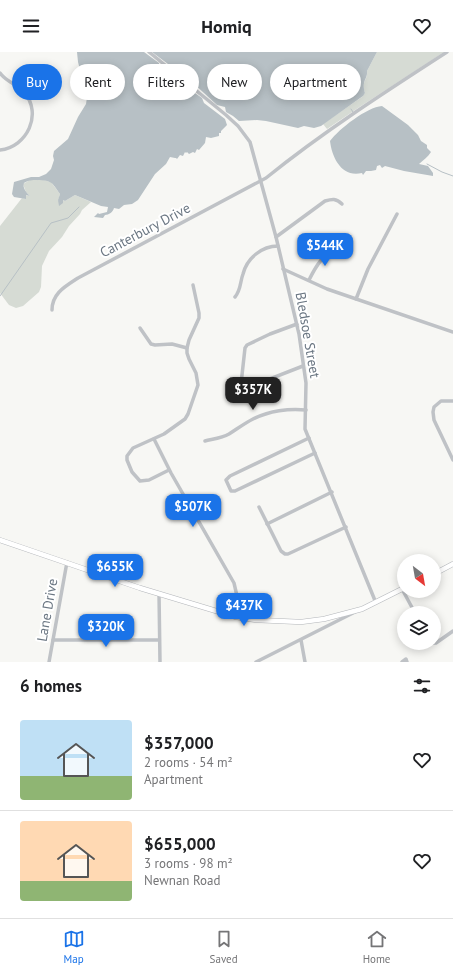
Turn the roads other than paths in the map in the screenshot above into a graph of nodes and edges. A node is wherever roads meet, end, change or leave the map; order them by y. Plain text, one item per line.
1 (148, 52) edge
2 (447, 52) edge
3 (0, 73) edge
4 (0, 150) edge
5 (261, 180) junction
6 (342, 204) dead end
7 (397, 214) dead end
8 (276, 237) junction
9 (278, 246) junction
10 (339, 249) dead end
11 (283, 269) junction
12 (309, 280) junction
13 (193, 285) dead end
14 (235, 297) dead end
15 (356, 299) junction
16 (52, 310) dead end
17 (297, 324) junction
18 (140, 328) dead end
19 (453, 332) edge
20 (186, 348) junction
21 (303, 366) junction
22 (453, 401) edge
23 (306, 410) junction
24 (309, 438) junction
25 (154, 439) junction
26 (205, 441) dead end
27 (315, 453) junction
28 (453, 460) edge
29 (169, 470) junction
30 (332, 492) junction
31 (259, 507) dead end
32 (267, 524) junction
33 (346, 527) junction
34 (0, 540) edge
35 (67, 562) junction
36 (453, 564) edge
37 (441, 570) edge
38 (397, 592) edge
39 (159, 593) junction
40 (376, 603) junction
41 (362, 609) junction
42 (236, 617) junction
43 (453, 631) edge
44 (441, 639) edge
45 (53, 640) junction
46 (159, 640) junction
47 (301, 640) junction
48 (49, 662) edge
49 (160, 662) edge
50 (256, 662) edge
51 (305, 662) edge
52 (402, 662) edge
53 (407, 662) edge

1 - 5 street, Bledsoe Street
2 - 5 street, Canterbury Drive
3 - 4 street
5 - 8 street, Bledsoe Street
5 - 16 street, Canterbury Drive
6 - 8 street
7 - 15 street
8 - 9 street, Bledsoe Street
9 - 11 street, Bledsoe Street
9 - 14 street
10 - 12 street
11 - 12 street
11 - 17 street, Bledsoe Street
12 - 15 street
13 - 20 street
15 - 19 street
17 - 21 street, Bledsoe Street
17 - 21 street
18 - 20 street
20 - 25 street
21 - 23 street, Bledsoe Street
22 - 28 street
23 - 24 street, Bledsoe Street
23 - 26 street
24 - 27 street, Bledsoe Street
24 - 27 street
25 - 29 street
25 - 29 street
27 - 30 street, Bledsoe Street
29 - 42 street
30 - 32 street
30 - 33 street, Bledsoe Street
31 - 32 street
32 - 33 street
33 - 40 street, Bledsoe Street
34 - 35 main road
35 - 39 main road
35 - 45 street, Lane Drive
36 - 37 main road
38 - 40 main road
39 - 42 main road
39 - 46 street
40 - 41 main road
41 - 42 main road
41 - 47 street
43 - 44 street
45 - 46 street
45 - 48 street, Lane Drive
46 - 49 street
47 - 50 street
47 - 51 street
52 - 53 street

